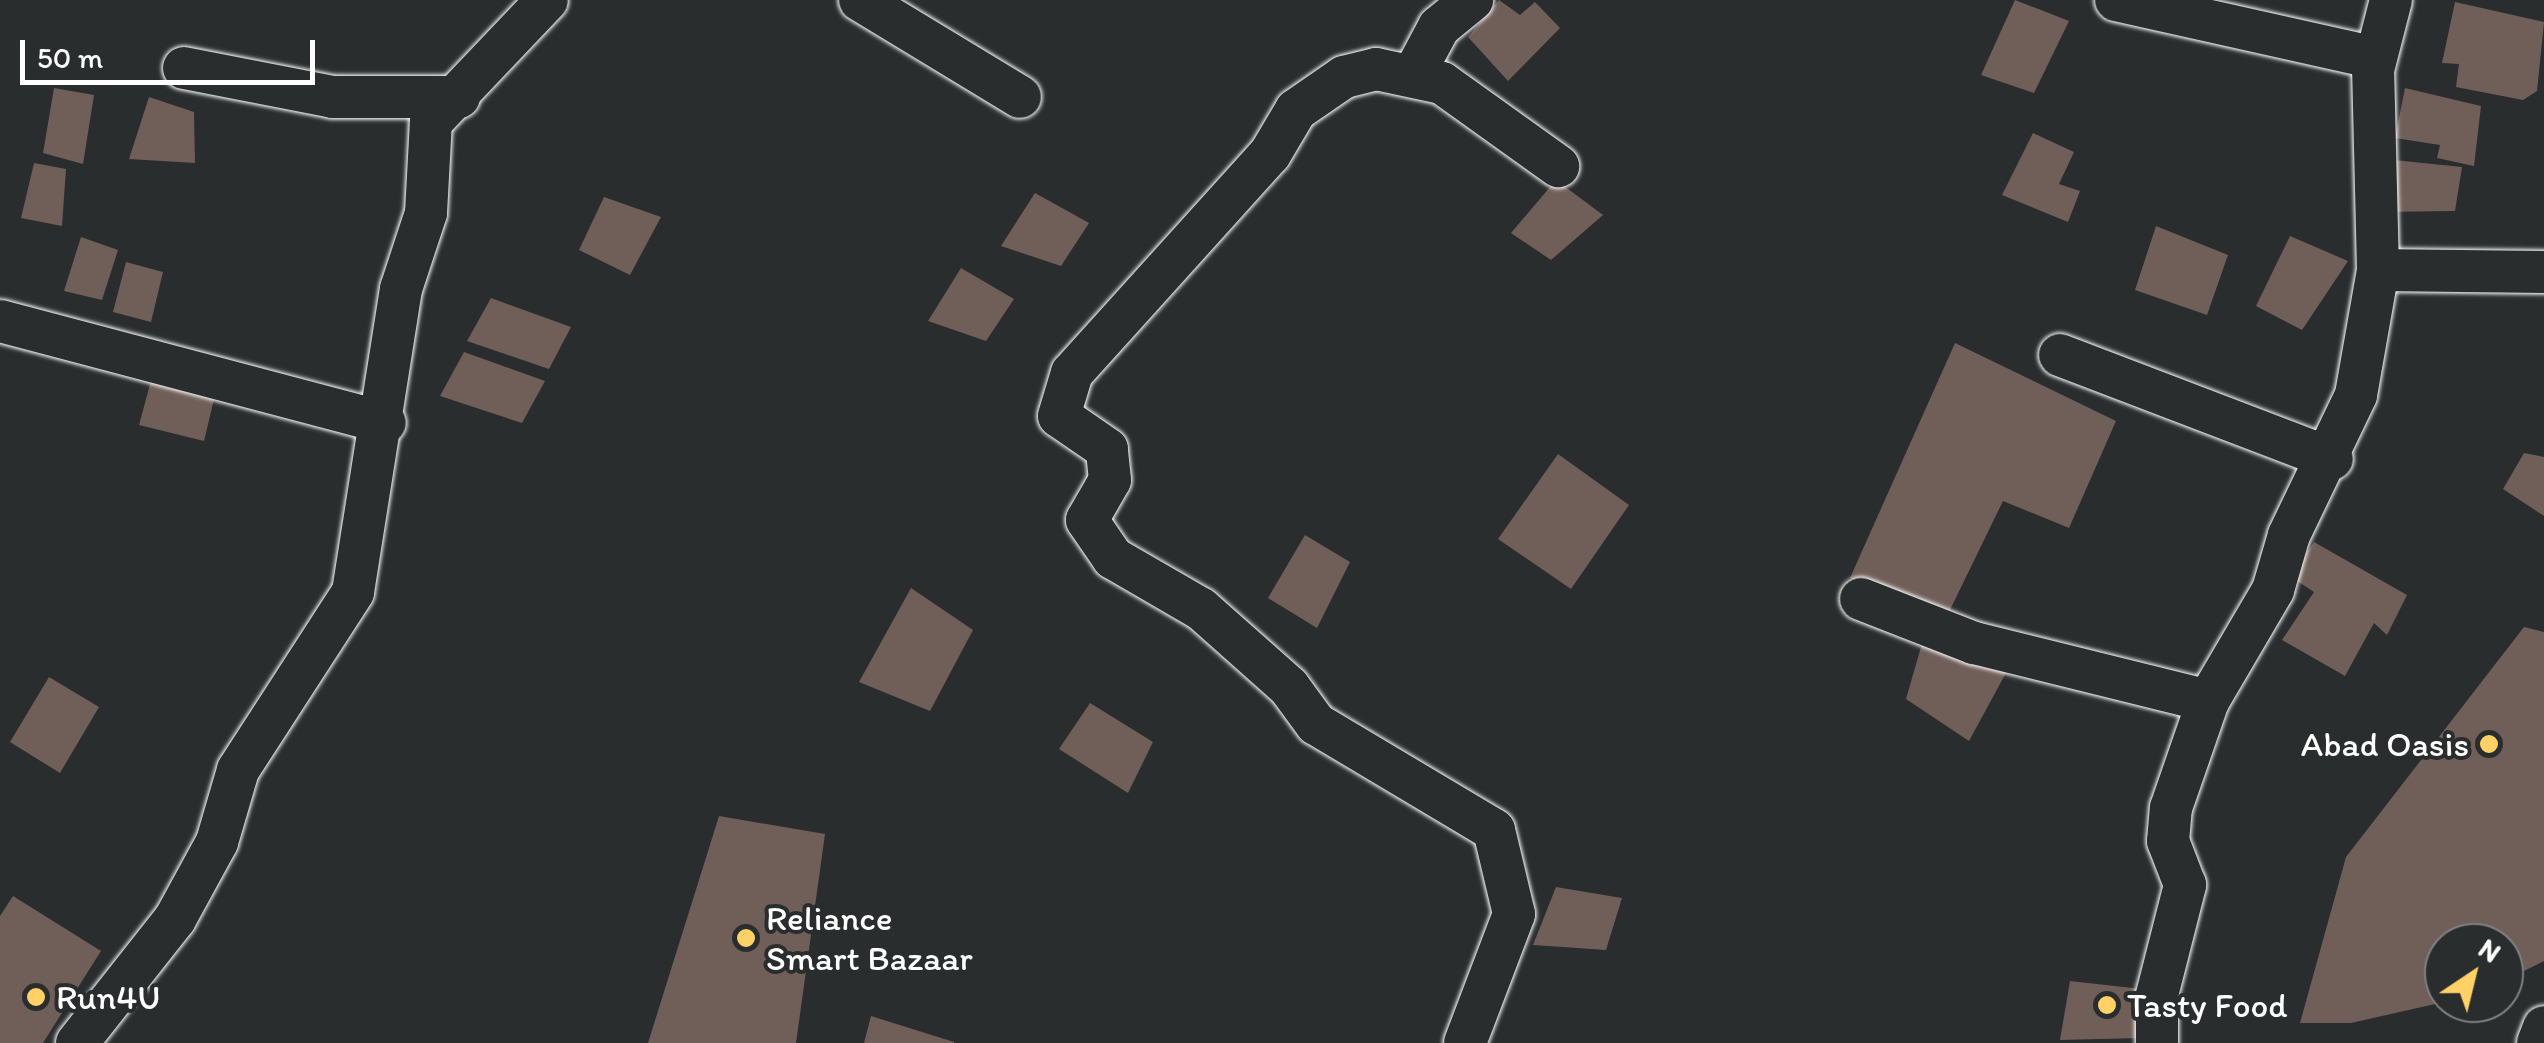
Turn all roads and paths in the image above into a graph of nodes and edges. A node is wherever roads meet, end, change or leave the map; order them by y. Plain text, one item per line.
1 (547, 0) edge
2 (860, 0) edge
3 (1472, 0) edge
4 (2116, 0) edge
5 (2391, 0) edge
6 (2376, 58) junction
7 (184, 68) dead end
8 (1415, 72) junction
9 (459, 96) junction
10 (1020, 97) dead end
11 (1558, 166) dead end
12 (2378, 270) junction
13 (2544, 272) edge
14 (0, 321) edge
15 (2060, 355) dead end
16 (385, 423) junction
17 (2332, 459) junction
18 (1861, 599) dead end
19 (2208, 700) junction
20 (2544, 1027) edge
21 (77, 1043) edge
22 (1465, 1043) edge
23 (2156, 1043) edge
24 (2538, 1043) edge

1 - 9 street
2 - 10 street
3 - 8 street
4 - 6 street
5 - 6 street
6 - 12 street
7 - 9 street
8 - 11 street
8 - 22 street
9 - 16 street
12 - 13 street
12 - 17 street
14 - 16 street
15 - 17 street
16 - 21 street
17 - 19 street
18 - 19 street
19 - 23 street
20 - 24 street

